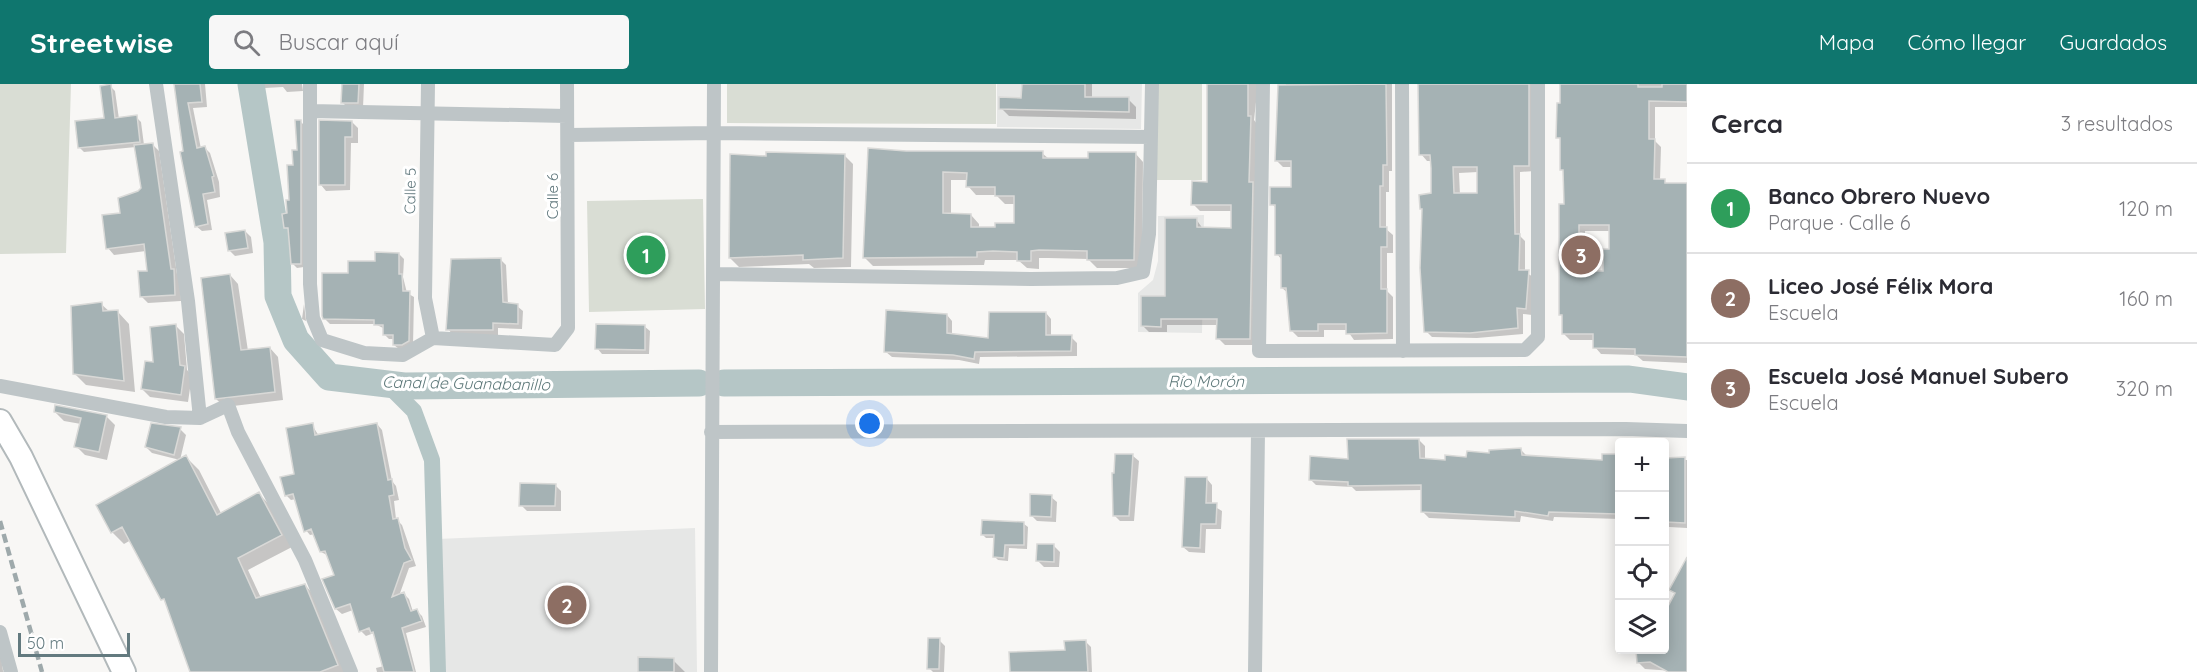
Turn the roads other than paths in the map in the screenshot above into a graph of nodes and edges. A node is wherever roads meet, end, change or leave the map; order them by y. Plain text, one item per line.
1 (156, 84) edge
2 (309, 84) edge
3 (428, 84) edge
4 (567, 84) edge
5 (714, 84) edge
6 (1152, 84) edge
7 (1263, 84) edge
8 (1402, 84) edge
9 (1538, 84) edge
10 (310, 111) junction
11 (427, 113) junction
12 (567, 116) junction
13 (713, 132) junction
14 (568, 135) junction
15 (1150, 137) junction
16 (714, 274) junction
17 (433, 338) junction
18 (1403, 351) junction
19 (0, 386) edge
20 (200, 418) junction
21 (0, 421) edge
22 (1258, 431) junction
23 (1687, 431) edge
24 (711, 432) junction
25 (0, 632) edge
26 (11, 672) edge
27 (124, 672) edge
28 (351, 672) edge
29 (711, 672) edge
30 (1255, 672) edge

1 - 20 street
2 - 10 street
3 - 11 street, Calle 5
4 - 12 street, Calle 6
5 - 13 street
6 - 15 street
7 - 18 street
8 - 18 street
9 - 18 street
10 - 11 street
10 - 17 street
11 - 12 street
11 - 17 street, Calle 5
12 - 14 street, Calle 6
13 - 14 street
13 - 15 street
13 - 16 street
14 - 17 street, Calle 6
15 - 16 street
16 - 24 street
19 - 20 street
20 - 28 street
21 - 27 main road
22 - 23 street
22 - 24 street
22 - 30 street
24 - 29 street
25 - 26 street

